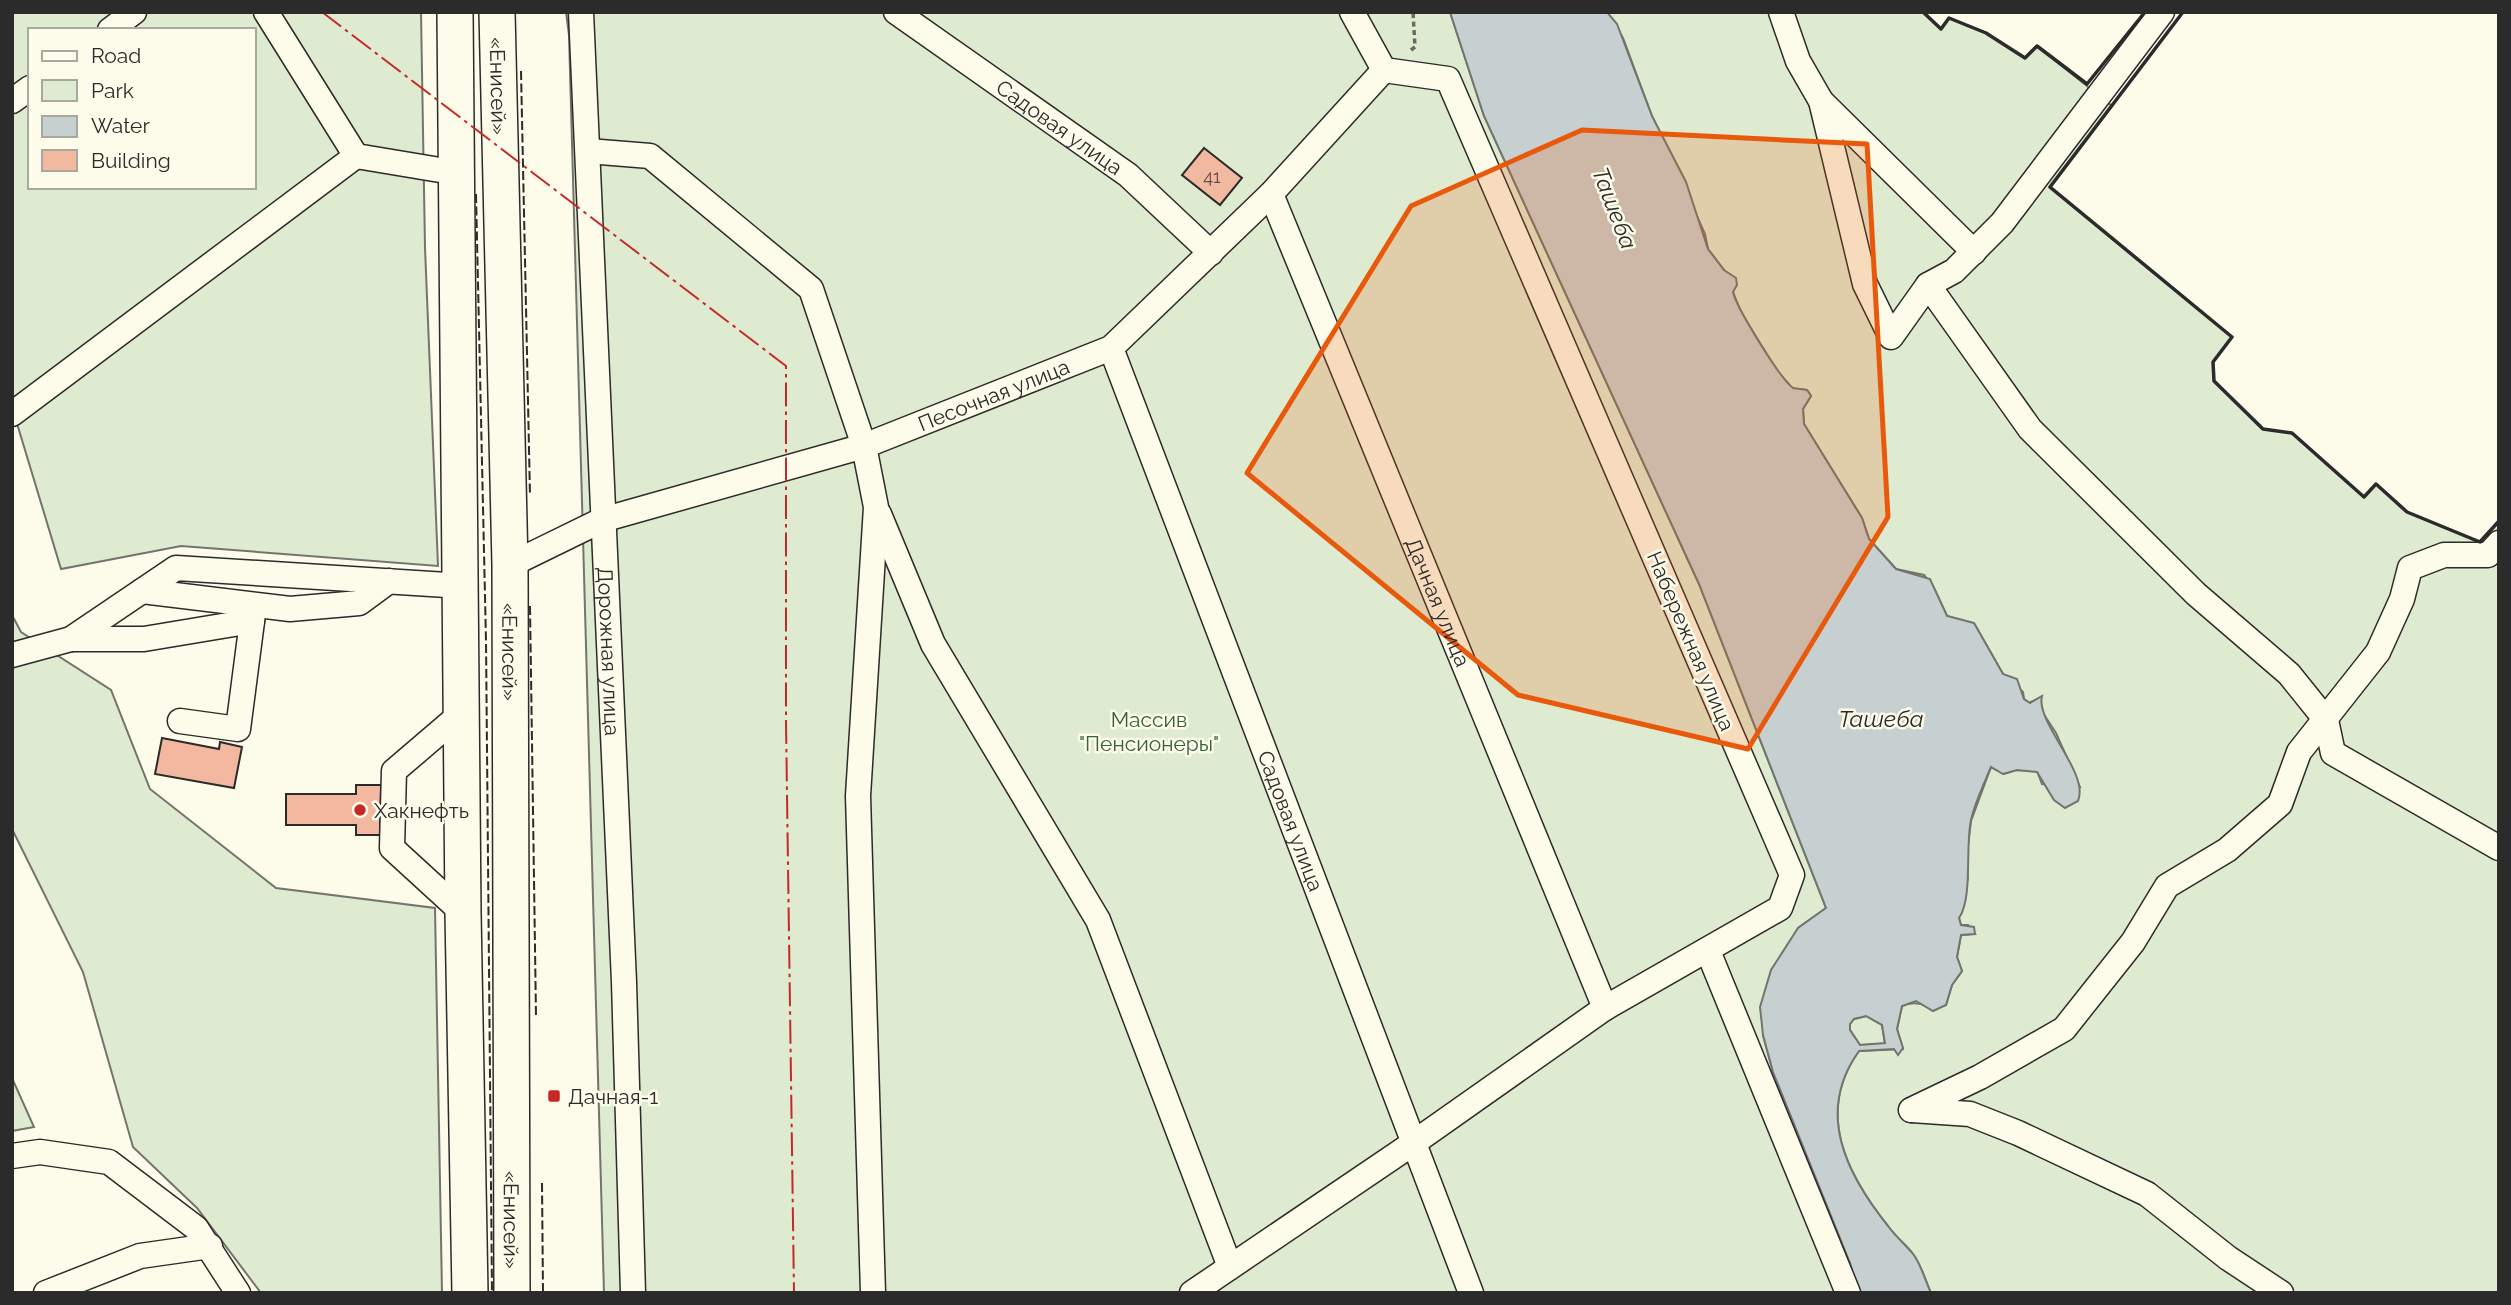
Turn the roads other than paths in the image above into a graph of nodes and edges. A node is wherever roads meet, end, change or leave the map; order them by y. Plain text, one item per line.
1 (134, 12) edge
2 (266, 12) edge
3 (456, 12) edge
4 (497, 12) edge
5 (581, 12) edge
6 (896, 12) edge
7 (1352, 12) edge
8 (1781, 12) edge
9 (2162, 12) edge
10 (113, 28) edge
11 (1384, 70) junction
12 (28, 89) edge
13 (12, 101) edge
14 (1821, 101) junction
15 (588, 151) junction
16 (356, 156) junction
17 (458, 173) junction
18 (1271, 194) junction
19 (1974, 252) junction
20 (1211, 253) junction
21 (1928, 285) junction
22 (1111, 348) junction
23 (12, 414) edge
24 (864, 446) junction
25 (876, 507) junction
26 (602, 520) junction
27 (2499, 543) edge
28 (510, 565) junction
29 (389, 581) junction
30 (463, 586) junction
31 (142, 591) junction
32 (253, 614) junction
33 (71, 639) junction
34 (12, 655) edge
35 (463, 712) junction
36 (2326, 720) junction
37 (180, 721) dead end
38 (2499, 848) edge
39 (463, 913) junction
40 (1708, 951) junction
41 (1605, 1008) junction
42 (1412, 1144) junction
43 (12, 1156) edge
44 (210, 1246) junction
45 (1230, 1267) junction
46 (46, 1293) edge
47 (238, 1293) edge
48 (470, 1293) edge
49 (512, 1293) edge
50 (633, 1293) edge
51 (873, 1293) edge
52 (1192, 1293) edge
53 (1471, 1293) edge
54 (1848, 1293) edge
55 (2281, 1293) edge

1 - 10 street
2 - 16 street
3 - 17 highway, «Енисей»
4 - 28 highway, «Енисей»
5 - 15 street, Дорожная улица
6 - 20 street, Садовая улица
7 - 11 street
8 - 14 street
9 - 19 street
11 - 18 street, Песочная улица
11 - 40 street, Набережная улица
12 - 13 street
14 - 19 street
14 - 21 street
15 - 24 street
15 - 26 street, Дорожная улица
16 - 17 street
16 - 23 street
17 - 30 highway, «Енисей»
18 - 20 street, Песочная улица
18 - 41 street, Дачная улица
19 - 21 street
20 - 22 street, Песочная улица
21 - 36 street
22 - 24 street, Песочная улица
22 - 42 street, Садовая улица
24 - 25 street
24 - 26 street, Песочная улица
25 - 45 street
25 - 51 street
26 - 28 street, Песочная улица
26 - 50 street, Дорожная улица
27 - 36 street
28 - 49 highway, «Енисей»
29 - 30 street
29 - 31 street
29 - 32 street
30 - 35 highway, «Енисей»
31 - 32 street
31 - 33 street
32 - 33 street
32 - 37 street
33 - 34 street
35 - 39 highway, «Енисей»
35 - 39 street
36 - 38 street
36 - 55 street
39 - 48 highway, «Енисей»
40 - 41 street
40 - 54 street
41 - 42 street
42 - 45 street
42 - 53 street, Садовая улица
43 - 44 street
44 - 46 street
44 - 47 street
45 - 52 street

